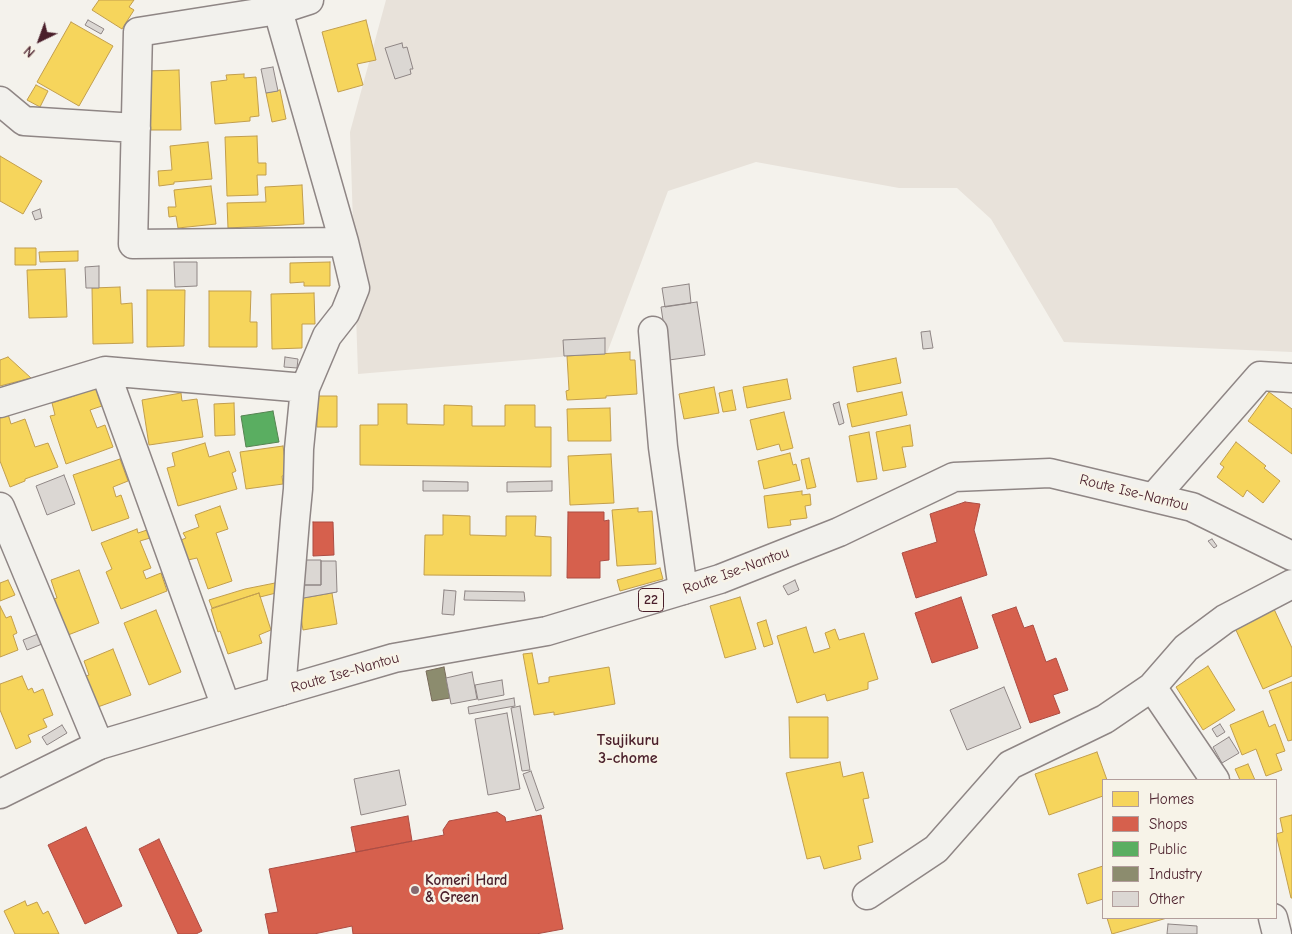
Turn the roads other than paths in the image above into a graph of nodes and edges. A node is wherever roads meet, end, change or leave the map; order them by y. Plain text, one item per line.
1 (310, 0) edge
2 (277, 5) edge
3 (0, 101) edge
4 (136, 128) junction
5 (344, 242) junction
6 (653, 331) dead end
7 (105, 371) junction
8 (1292, 378) edge
9 (305, 388) junction
10 (0, 402) edge
11 (1154, 497) junction
12 (0, 507) edge
13 (1292, 556) edge
14 (1292, 584) edge
15 (683, 590) junction
16 (1152, 687) junction
17 (280, 691) junction
18 (226, 707) junction
19 (100, 745) junction
20 (1214, 779) edge
21 (0, 794) edge
22 (867, 895) dead end
23 (1273, 919) edge
24 (1277, 934) edge

1 - 2 street
2 - 4 street
2 - 5 street
3 - 4 street
4 - 5 street
5 - 9 street
6 - 15 street
7 - 9 street
7 - 10 street
7 - 18 street
8 - 11 street
9 - 17 street
11 - 13 street, Route Ise-Nantou / 22
11 - 15 street, Route Ise-Nantou / 22
12 - 19 street
14 - 16 street
15 - 17 street, Route Ise-Nantou / 22
16 - 20 street
16 - 22 street
17 - 18 street, Route Ise-Nantou / 22
18 - 19 street, Route Ise-Nantou / 22
19 - 21 street, Route Ise-Nantou / 22
23 - 24 street

